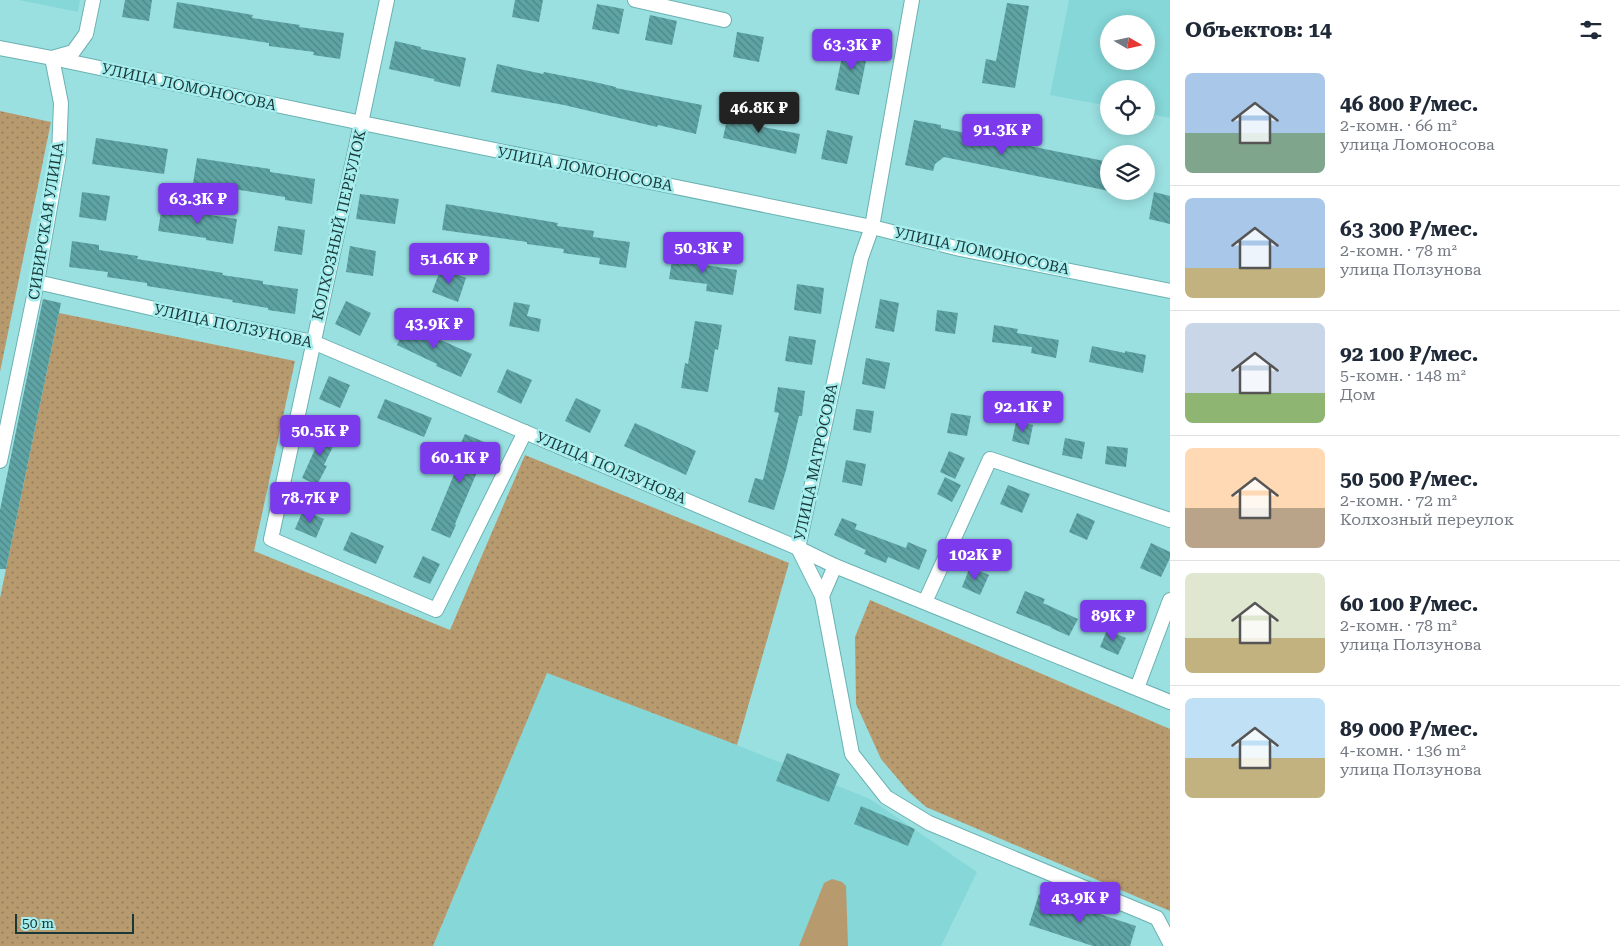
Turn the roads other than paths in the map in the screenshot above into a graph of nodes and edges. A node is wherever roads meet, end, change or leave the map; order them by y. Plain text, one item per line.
1 (93, 0) edge
2 (387, 0) edge
3 (912, 0) edge
4 (640, 1) edge
5 (724, 20) dead end
6 (0, 48) edge
7 (52, 58) junction
8 (362, 123) junction
9 (872, 227) junction
10 (37, 282) junction
11 (1170, 291) edge
12 (313, 342) junction
13 (525, 432) junction
14 (0, 461) edge
15 (1170, 520) edge
16 (798, 548) junction
17 (835, 566) junction
18 (822, 596) junction
19 (1170, 600) edge
20 (925, 602) junction
21 (1137, 688) junction
22 (1170, 702) edge
23 (1170, 943) edge

1 - 7 street
2 - 8 street, КОЛХОЗНЫЙ ПЕРЕУЛОК
3 - 9 street, УЛИЦА МАТРОСОВА
4 - 5 street
6 - 7 street, УЛИЦА ЛОМОНОСОВА
7 - 8 street, УЛИЦА ЛОМОНОСОВА
7 - 10 street, СИБИРСКАЯ УЛИЦА
8 - 9 street, УЛИЦА ЛОМОНОСОВА
8 - 12 street, КОЛХОЗНЫЙ ПЕРЕУЛОК
9 - 11 street, УЛИЦА ЛОМОНОСОВА
9 - 16 street, УЛИЦА МАТРОСОВА
10 - 12 street, УЛИЦА ПОЛЗУНОВА
10 - 14 street, СИБИРСКАЯ УЛИЦА
12 - 13 street, УЛИЦА ПОЛЗУНОВА
12 - 13 street, КОЛХОЗНЫЙ ПЕРЕУЛОК
13 - 16 street, УЛИЦА ПОЛЗУНОВА
15 - 20 street
16 - 17 street, УЛИЦА ПОЛЗУНОВА
16 - 18 street, УЛИЦА МАТРОСОВА
17 - 18 street
17 - 20 street, УЛИЦА ПОЛЗУНОВА
18 - 23 street, УЛИЦА МАТРОСОВА
19 - 21 street
20 - 21 street, УЛИЦА ПОЛЗУНОВА
21 - 22 street, УЛИЦА ПОЛЗУНОВА

